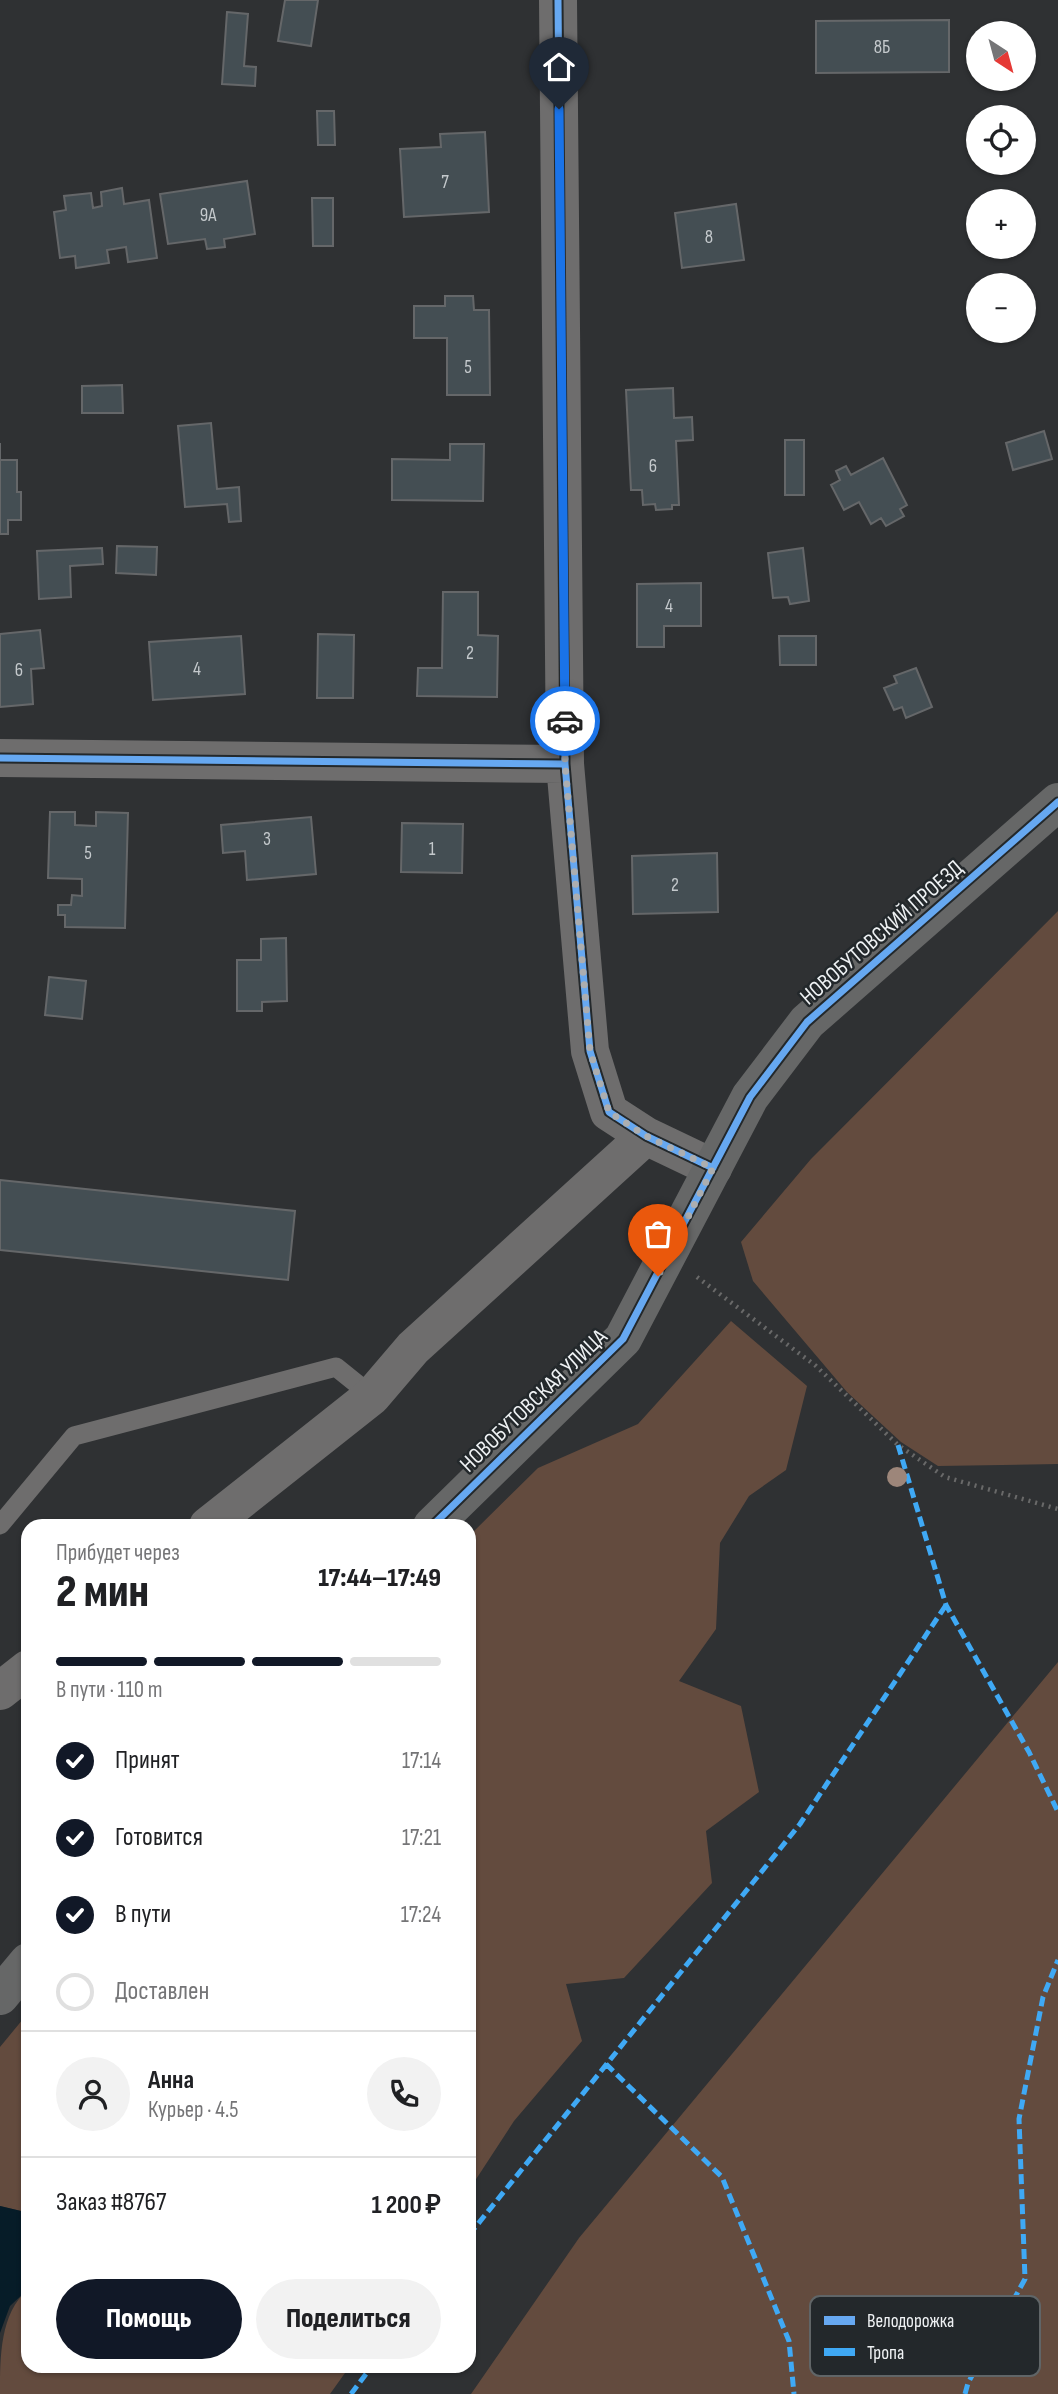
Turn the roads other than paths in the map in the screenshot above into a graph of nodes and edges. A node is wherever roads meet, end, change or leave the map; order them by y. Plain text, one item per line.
1 (558, 0) edge
2 (0, 758) edge
3 (565, 764) junction
4 (1058, 802) edge
5 (646, 1136) junction
6 (713, 1168) junction
7 (669, 1255) joint
8 (372, 1396) junction
9 (217, 1519) edge
10 (439, 1519) edge
11 (0, 1525) edge
12 (21, 1674) edge
13 (0, 1691) edge
14 (21, 1970) edge
15 (0, 1996) edge

1 - 3 street
2 - 3 street
3 - 5 street
4 - 6 street, НОВОБУТОВСКИЙ ПРОЕЗД
5 - 6 street
5 - 8 street
6 - 7 street, НОВОБУТОВСКИЙ ПРОЕЗД
7 - 10 street, НОВОБУТОВСКАЯ УЛИЦА
8 - 9 street
8 - 11 lane
12 - 13 street
14 - 15 street

